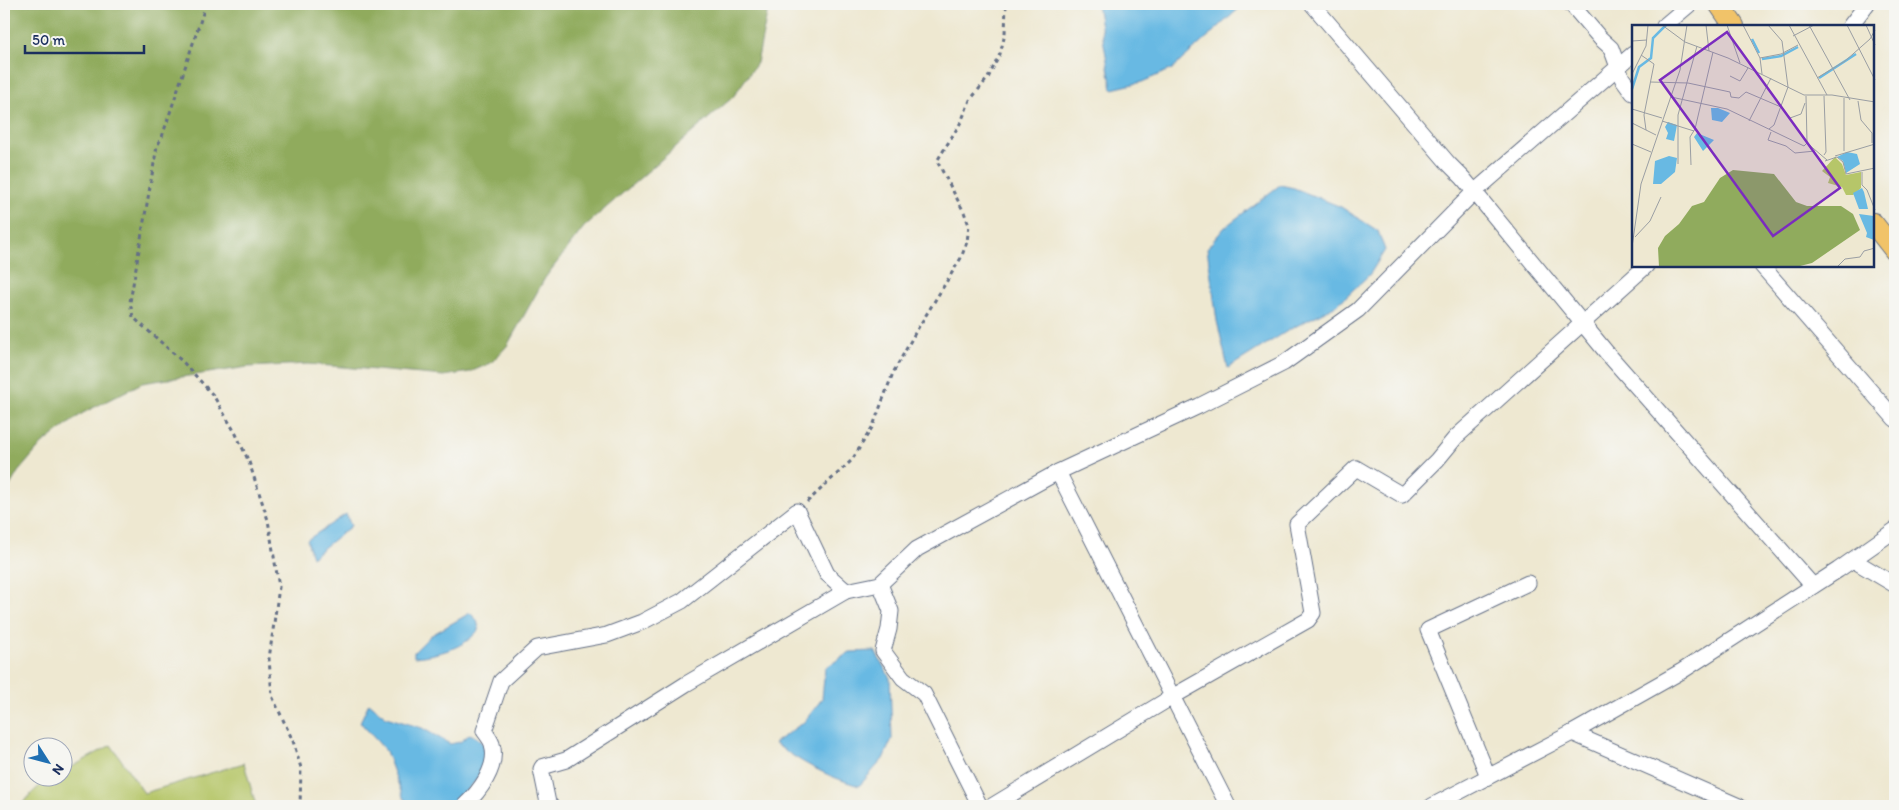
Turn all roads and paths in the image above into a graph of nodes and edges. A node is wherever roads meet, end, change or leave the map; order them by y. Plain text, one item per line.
1 (206, 4) edge
2 (1006, 4) edge
3 (1312, 4) edge
4 (1571, 4) edge
5 (1690, 4) edge
6 (1719, 4) edge
7 (1868, 4) edge
8 (1665, 25) edge
9 (1733, 25) edge
10 (1851, 25) edge
11 (1632, 55) edge
12 (1618, 66) junction
13 (1632, 92) edge
14 (1474, 192) junction
15 (1874, 224) edge
16 (1895, 251) edge
17 (1644, 268) edge
18 (1764, 268) edge
19 (1583, 323) junction
20 (1895, 418) edge
21 (1058, 472) junction
22 (797, 511) junction
23 (1895, 530) edge
24 (1854, 560) junction
25 (1528, 583) dead end
26 (880, 584) junction
27 (1895, 584) edge
28 (1813, 586) junction
29 (846, 591) junction
30 (1172, 697) junction
31 (1572, 733) junction
32 (1488, 776) junction
33 (545, 805) edge
34 (300, 806) edge
35 (464, 806) edge
36 (980, 806) edge
37 (992, 806) edge
38 (1228, 806) edge
39 (1432, 806) edge
40 (1739, 806) edge

1 - 34 path
2 - 22 path
3 - 14 street
4 - 12 street
5 - 8 street
6 - 9 main road
7 - 10 street
11 - 12 street
12 - 13 street
12 - 14 street
14 - 19 street
14 - 21 street
15 - 16 main road
17 - 19 street
18 - 20 street
19 - 28 street
19 - 30 street
21 - 26 street
21 - 30 street
22 - 29 street
22 - 35 street
23 - 24 street
24 - 27 street
24 - 28 street
25 - 32 street
26 - 29 street
26 - 36 street
28 - 31 street
29 - 33 street
30 - 37 street
30 - 38 street
31 - 32 street
31 - 40 street
32 - 39 street

